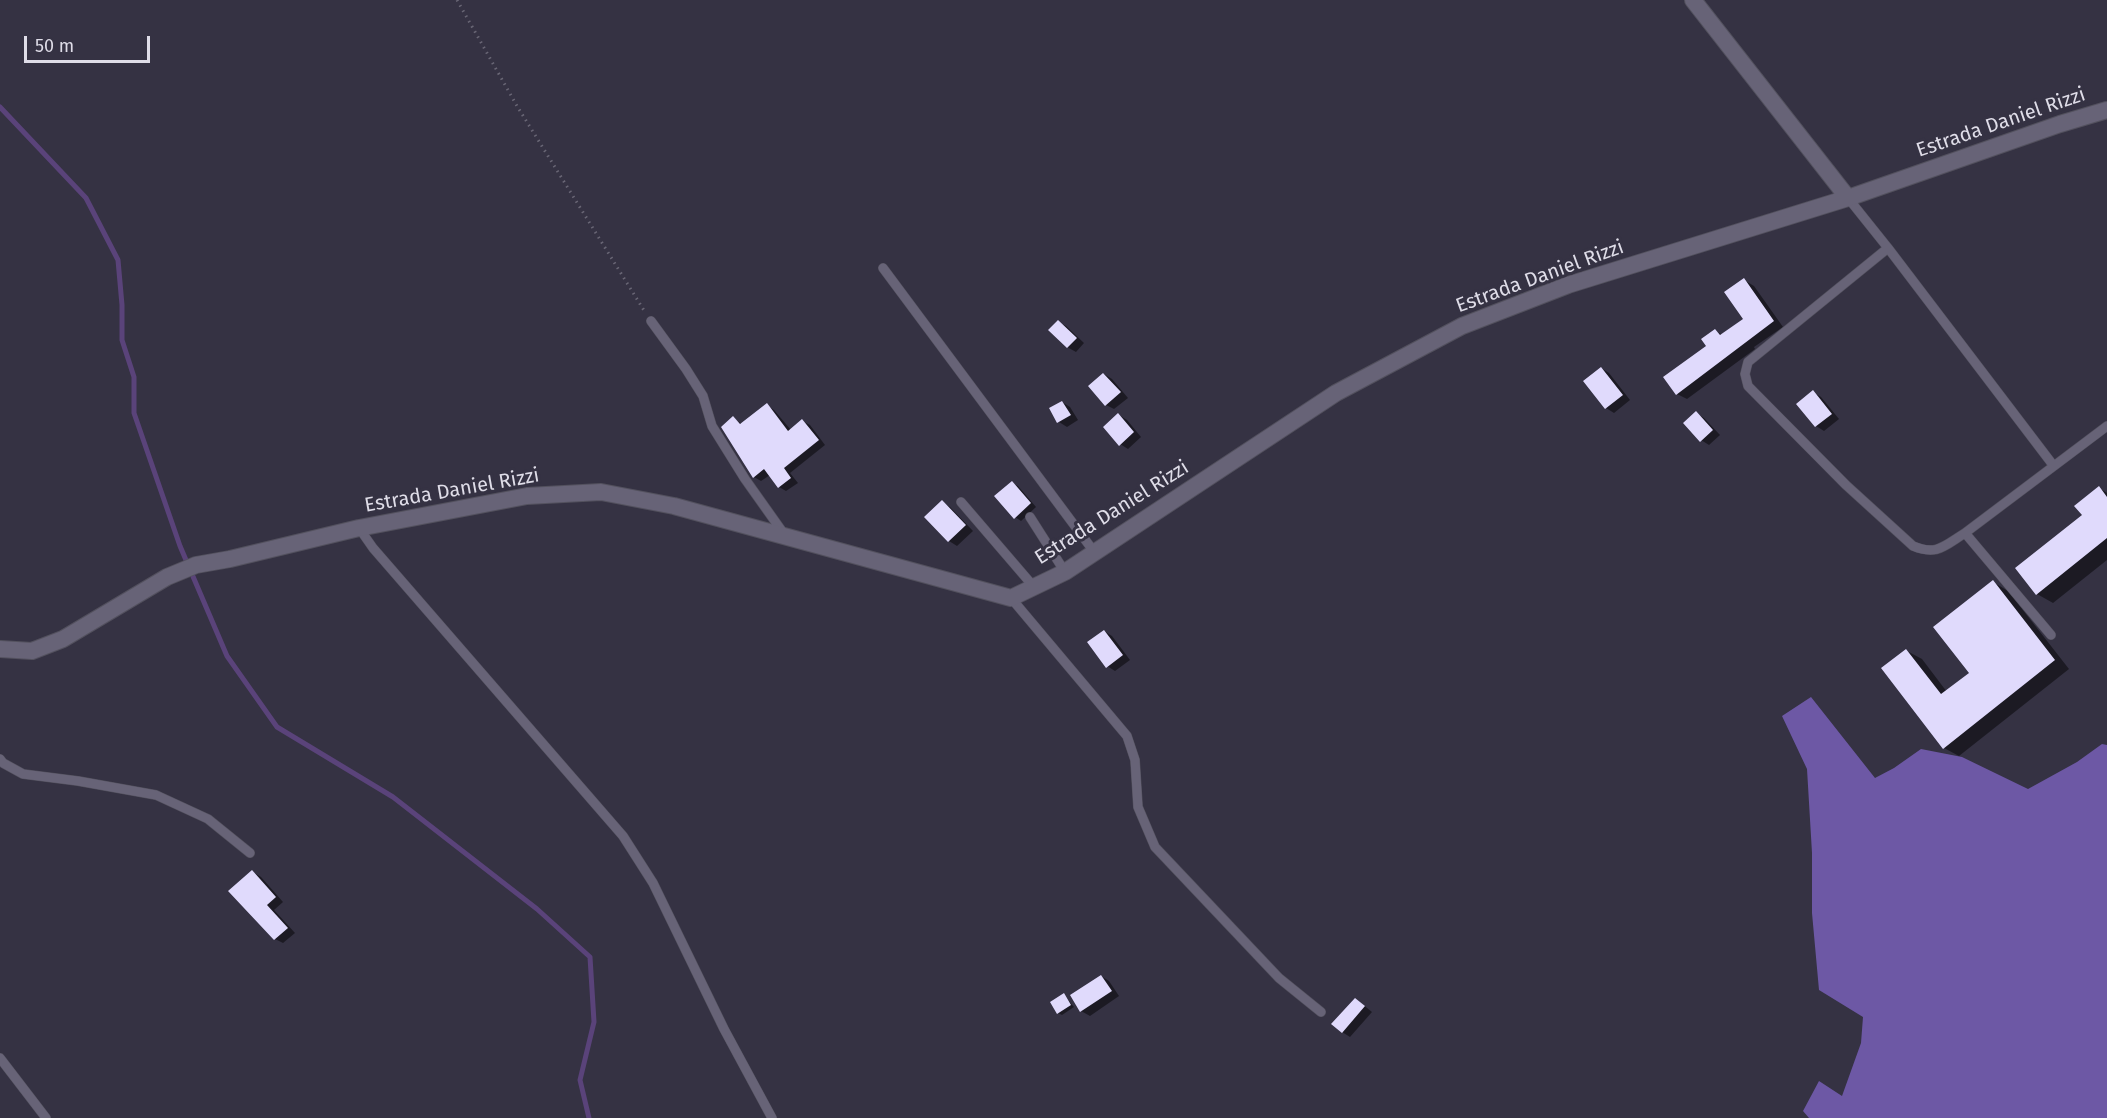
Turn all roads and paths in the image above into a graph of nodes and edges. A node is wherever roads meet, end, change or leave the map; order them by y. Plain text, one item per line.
1 (457, 0) edge
2 (1693, 0) edge
3 (2107, 110) edge
4 (1848, 198) junction
5 (1888, 248) junction
6 (882, 268) dead end
7 (651, 321) joint
8 (2107, 426) edge
9 (2053, 465) junction
10 (961, 502) dead end
11 (1030, 517) dead end
12 (359, 528) junction
13 (1965, 532) junction
14 (786, 536) junction
15 (1095, 553) junction
16 (1065, 572) junction
17 (1034, 587) junction
18 (1011, 598) junction
19 (2051, 635) dead end
20 (0, 649) edge
21 (0, 759) edge
22 (250, 853) dead end
23 (1321, 1012) dead end
24 (0, 1058) edge
25 (46, 1118) edge
26 (772, 1118) edge

1 - 7 path
2 - 4 street
3 - 4 street, Estrada Daniel Rizzi
4 - 5 lane
4 - 15 street, Estrada Daniel Rizzi
5 - 9 lane
5 - 13 lane
6 - 15 lane
7 - 14 lane
8 - 9 lane
9 - 13 lane
10 - 17 lane
11 - 16 lane
12 - 14 street, Estrada Daniel Rizzi
12 - 20 street, Estrada Daniel Rizzi
12 - 26 lane
13 - 19 lane
14 - 18 street, Estrada Daniel Rizzi
15 - 16 street, Estrada Daniel Rizzi
16 - 17 street, Estrada Daniel Rizzi
17 - 18 street, Estrada Daniel Rizzi
18 - 23 lane
21 - 22 lane
24 - 25 lane

